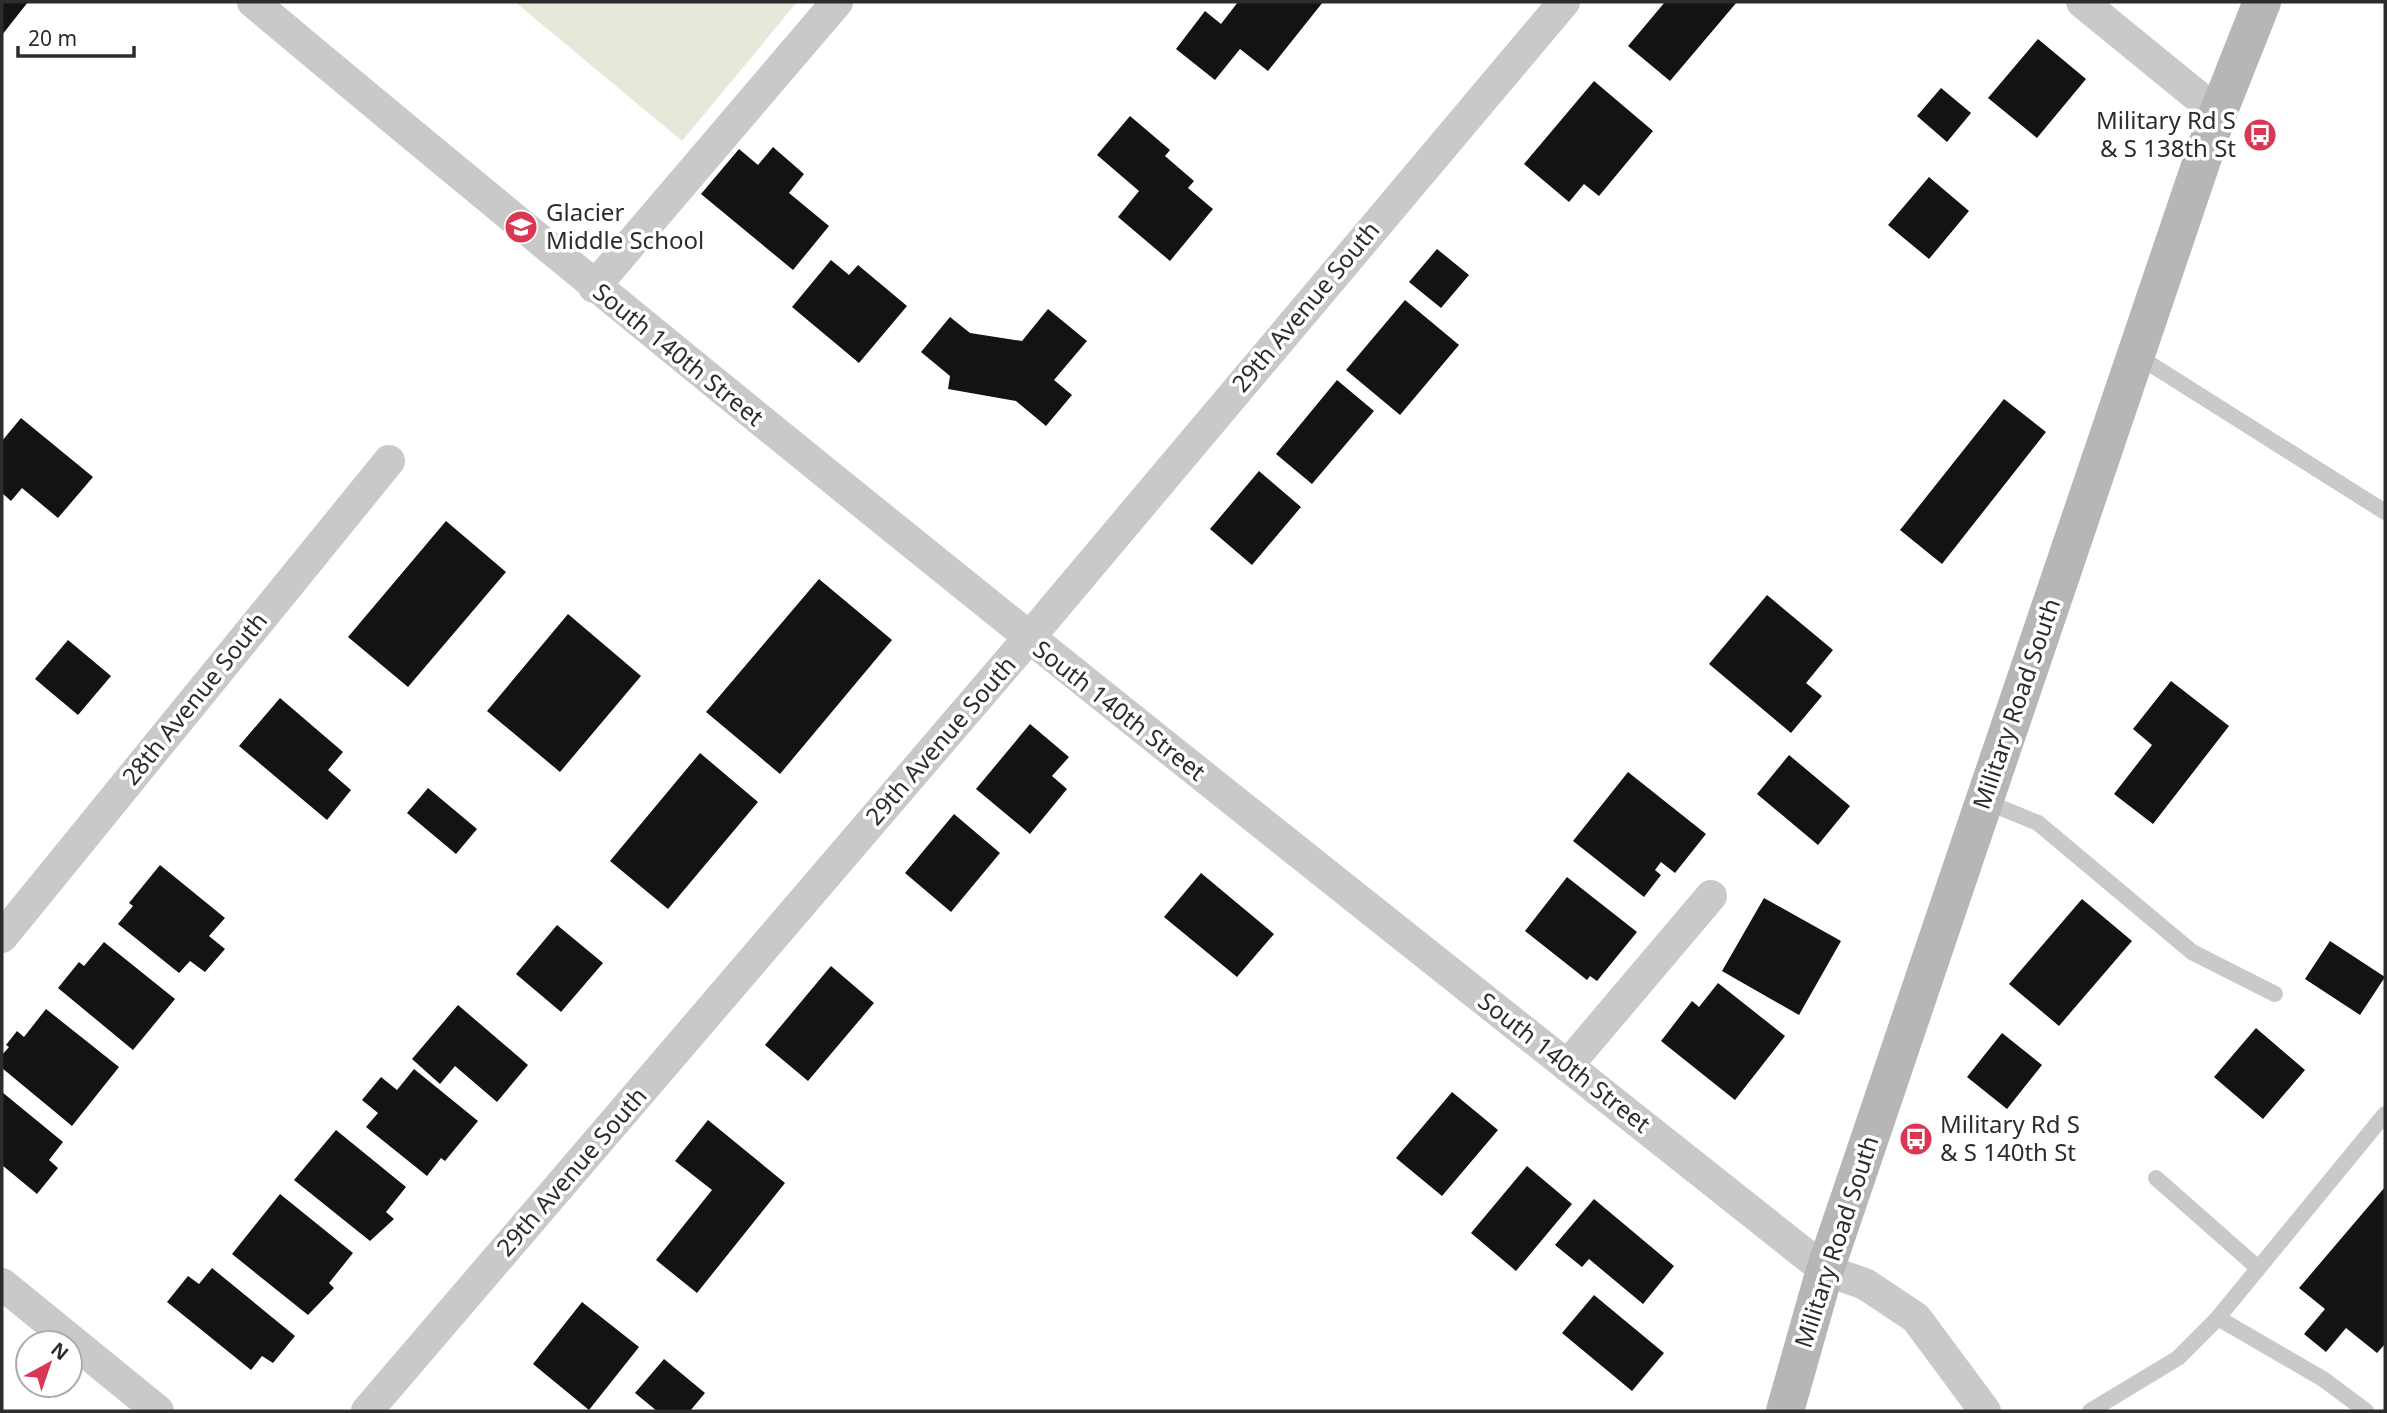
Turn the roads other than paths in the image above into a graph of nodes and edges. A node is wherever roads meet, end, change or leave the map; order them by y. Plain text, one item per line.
1 (253, 2) edge
2 (837, 2) edge
3 (1564, 2) edge
4 (2082, 2) edge
5 (2262, 2) edge
6 (2218, 113) junction
7 (594, 287) junction
8 (2136, 355) junction
9 (389, 461) dead end
10 (2385, 512) edge
11 (1028, 639) junction
12 (1984, 801) junction
13 (1711, 896) dead end
14 (2, 937) edge
15 (2275, 994) dead end
16 (1567, 1066) junction
17 (2385, 1114) edge
18 (2156, 1178) dead end
19 (2258, 1268) junction
20 (1825, 1270) junction
21 (2, 1284) edge
22 (2218, 1318) junction
23 (158, 1411) edge
24 (367, 1411) edge
25 (1785, 1411) edge
26 (1985, 1411) edge
27 (2090, 1411) edge
28 (2366, 1411) edge

1 - 7 street, South 140th Street
2 - 7 street
3 - 11 street, 29th Avenue South
4 - 6 street
5 - 6 street, Military Road South
6 - 8 street, Military Road South
7 - 11 street, South 140th Street
8 - 10 lane
8 - 12 street, Military Road South
9 - 14 street, 28th Avenue South
11 - 16 street, South 140th Street
11 - 24 street, 29th Avenue South
12 - 15 lane
12 - 20 street, Military Road South
13 - 16 street
16 - 20 street, South 140th Street
17 - 19 lane
18 - 19 lane
19 - 22 lane
20 - 25 street, Military Road South
20 - 26 street, South 140th Street
21 - 23 street
22 - 27 lane
22 - 28 lane

